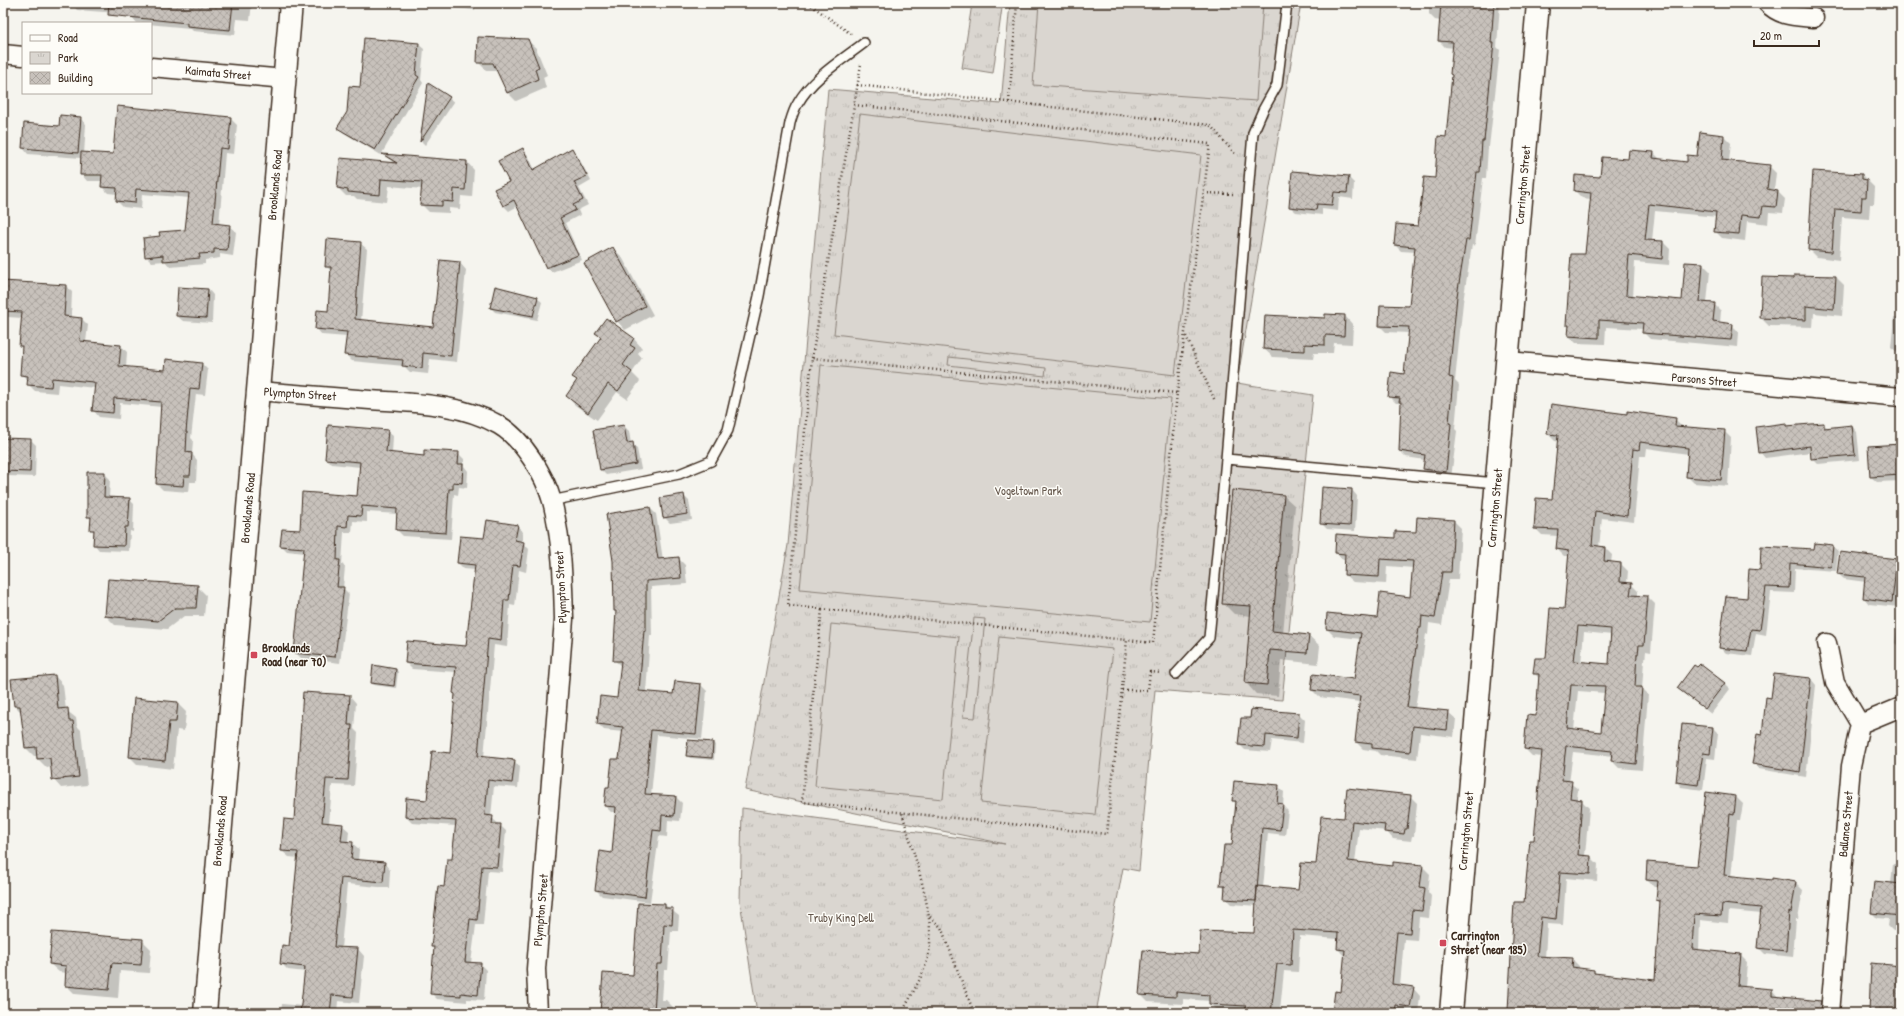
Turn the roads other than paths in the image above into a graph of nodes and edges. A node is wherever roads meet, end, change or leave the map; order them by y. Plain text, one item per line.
1 (291, 3) edge
2 (1287, 3) edge
3 (1538, 3) edge
4 (1767, 3) edge
5 (1814, 18) dead end
6 (864, 44) road end
7 (3, 54) edge
8 (22, 56) edge
9 (152, 67) edge
10 (285, 79) junction
11 (1508, 361) junction
12 (258, 391) junction
13 (1901, 398) edge
14 (1226, 459) junction
15 (1497, 483) junction
16 (552, 501) junction
17 (1827, 643) dead end
18 (1176, 674) road end
19 (1901, 707) edge
20 (1860, 724) junction
21 (204, 1013) edge
22 (538, 1013) edge
23 (1451, 1013) edge
24 (1830, 1013) edge

1 - 10 main road, Brooklands Road
2 - 14 lane
3 - 11 main road, Carrington Street
4 - 5 street
6 - 16 lane
7 - 8 street
9 - 10 street, Kaimata Street
10 - 12 main road, Brooklands Road
11 - 13 street, Parsons Street
11 - 15 main road, Carrington Street
12 - 16 street, Plympton Street
12 - 21 main road, Brooklands Road
14 - 15 lane
14 - 18 lane
15 - 23 main road, Carrington Street
16 - 22 street, Plympton Street
17 - 20 street
19 - 20 street
20 - 24 street, Ballance Street

